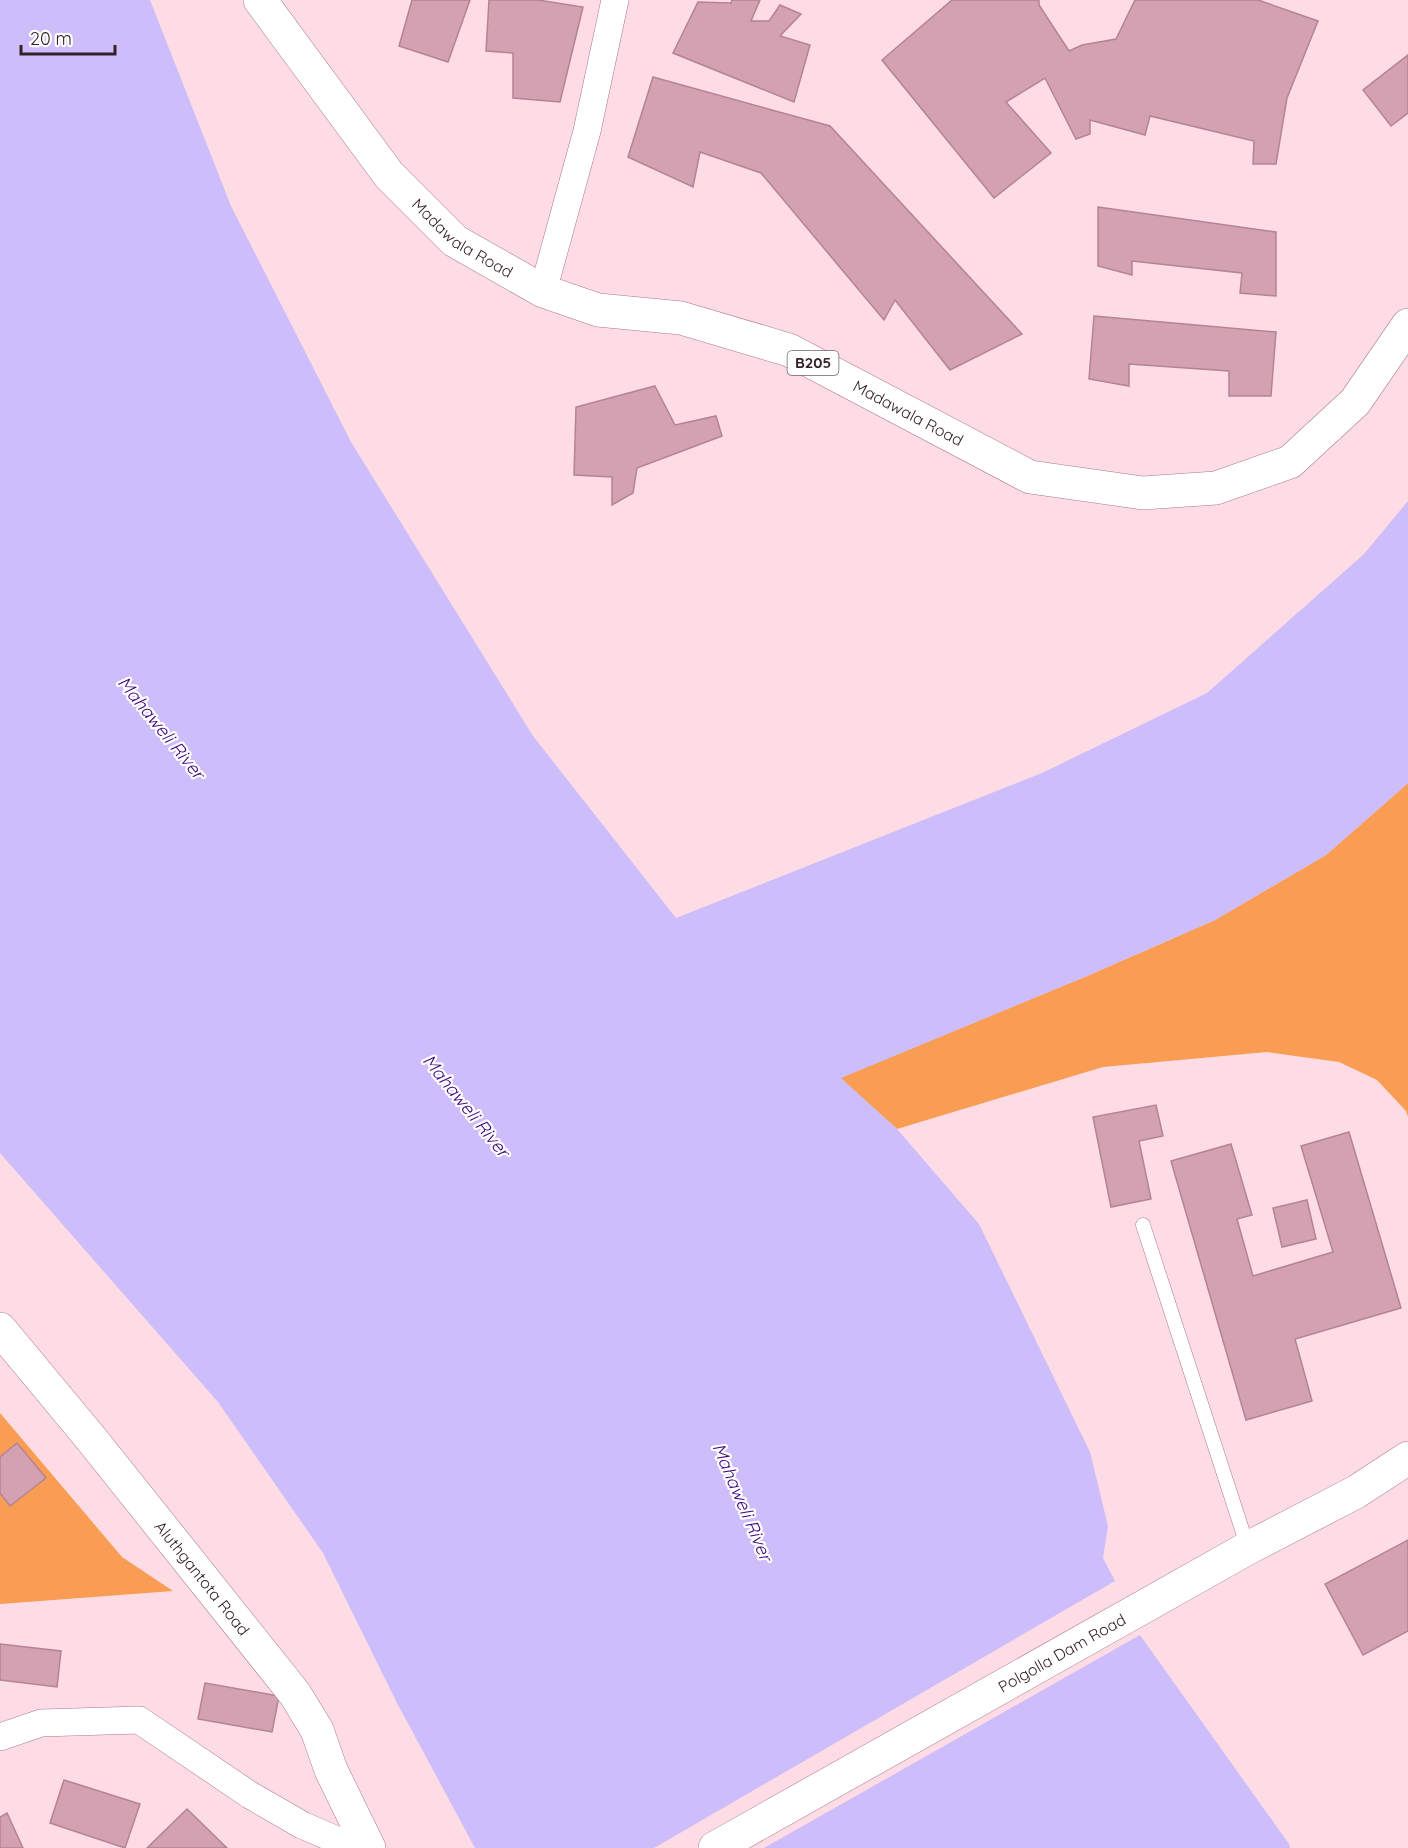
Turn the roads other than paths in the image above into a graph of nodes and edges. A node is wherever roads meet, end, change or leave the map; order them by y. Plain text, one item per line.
1 (260, 0) edge
2 (615, 0) edge
3 (543, 291) junction
4 (1408, 325) edge
5 (1143, 1226) dead end
6 (0, 1329) edge
7 (1408, 1458) edge
8 (1248, 1548) junction
9 (0, 1737) edge
10 (367, 1845) edge
11 (715, 1848) edge

1 - 3 main road, Madawala Road / B205
2 - 3 street
3 - 4 main road, Madawala Road / B205
5 - 8 lane
6 - 10 main road, Aluthgantota Road
7 - 8 main road, Polgolla Dam Road
8 - 11 main road, Polgolla Dam Road
9 - 10 street

